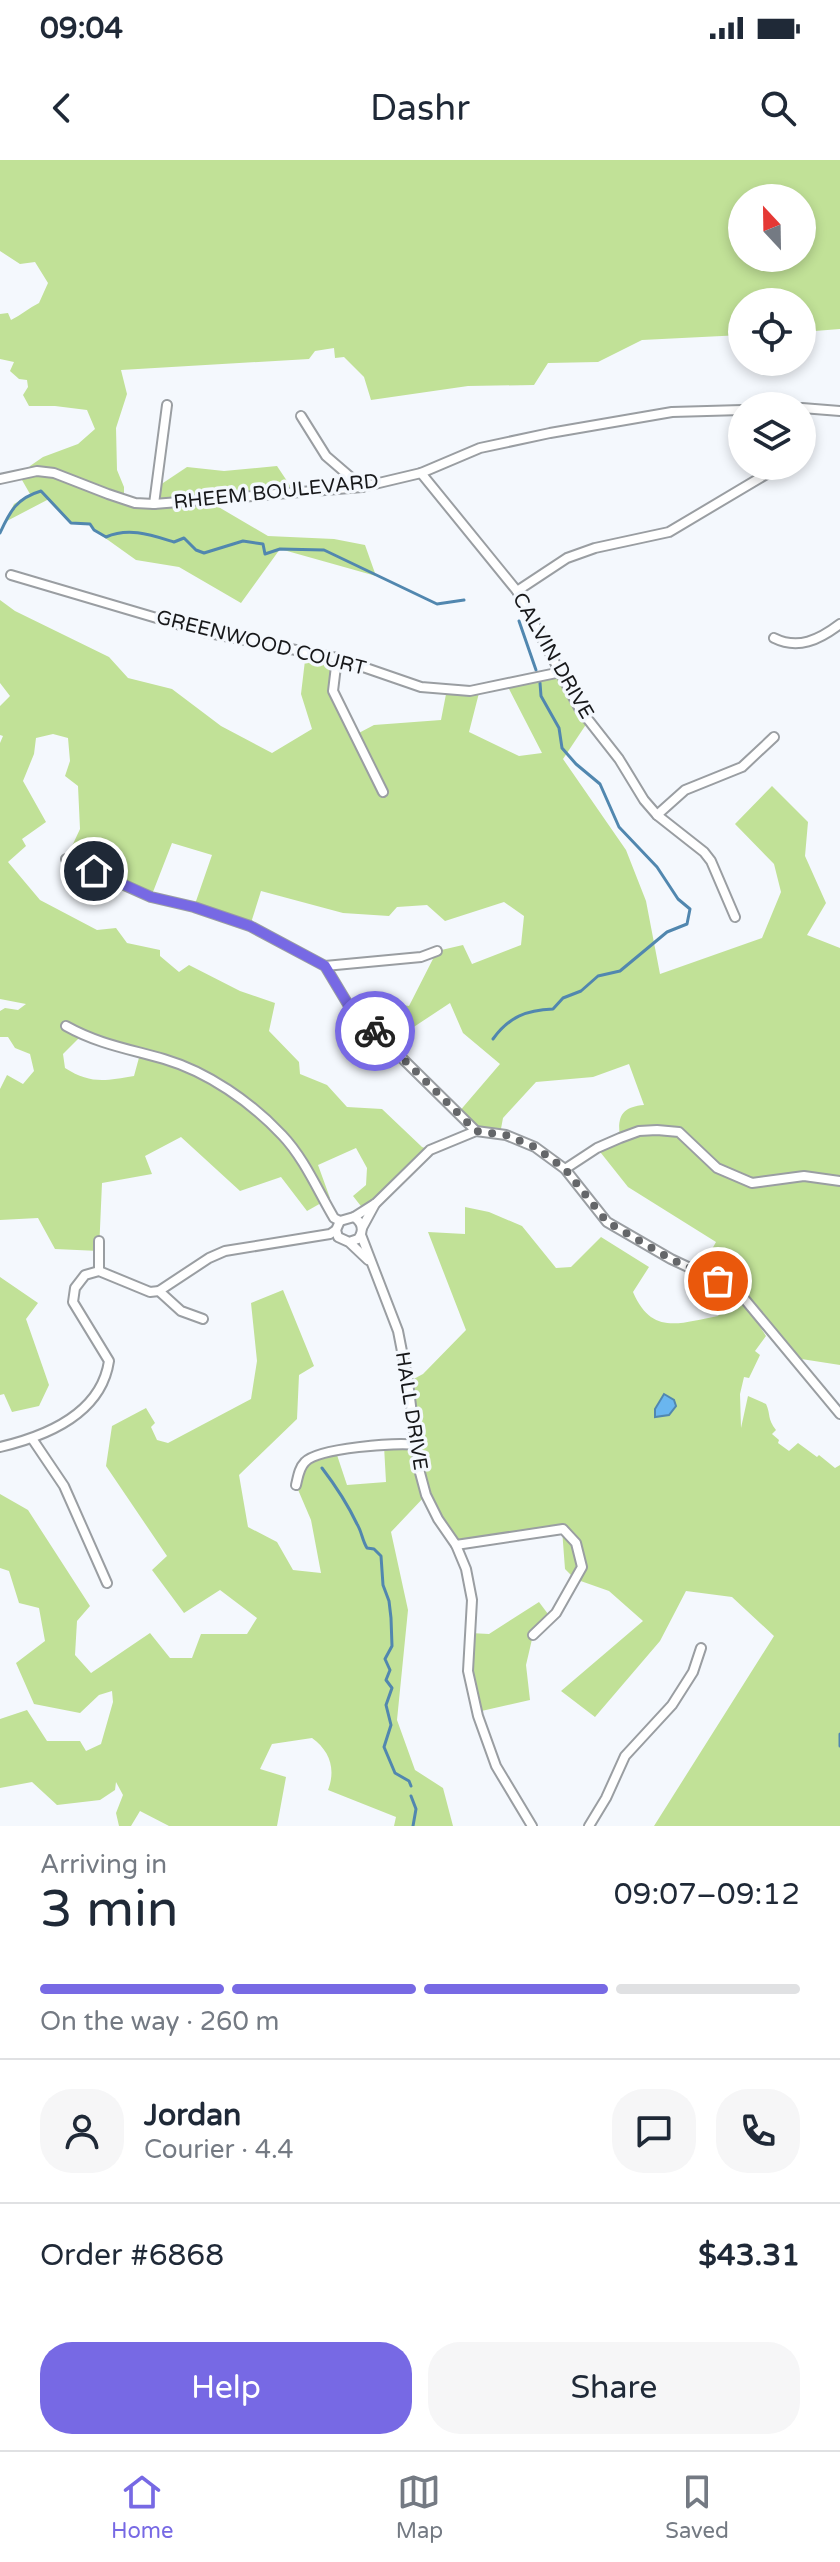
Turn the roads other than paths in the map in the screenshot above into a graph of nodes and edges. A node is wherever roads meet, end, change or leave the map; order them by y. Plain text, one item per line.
1 (167, 405) dead end
2 (816, 409) edge
3 (728, 410) edge
4 (840, 411) edge
5 (301, 416) dead end
6 (421, 473) junction
7 (0, 479) edge
8 (756, 480) edge
9 (362, 487) junction
10 (154, 504) junction
11 (11, 575) dead end
12 (517, 591) junction
13 (840, 624) edge
14 (774, 638) dead end
15 (337, 658) junction
16 (561, 672) junction
17 (774, 737) dead end
18 (383, 792) dead end
19 (657, 815) junction
20 (66, 859) dead end
21 (735, 917) dead end
22 (437, 951) dead end
23 (325, 966) junction
24 (66, 1026) dead end
25 (476, 1131) junction
26 (565, 1169) junction
27 (840, 1181) edge
28 (376, 1203) junction
29 (354, 1217) junction
30 (338, 1226) junction
31 (362, 1232) junction
32 (99, 1241) dead end
33 (349, 1242) junction
34 (372, 1263) junction
35 (99, 1271) junction
36 (159, 1291) junction
37 (203, 1319) dead end
38 (840, 1414) edge
39 (33, 1440) junction
40 (417, 1445) junction
41 (0, 1447) edge
42 (296, 1485) dead end
43 (456, 1545) junction
44 (107, 1583) dead end
45 (533, 1635) dead end
46 (701, 1648) dead end
47 (532, 1826) edge
48 (589, 1826) edge

1 - 10 street
2 - 4 street
3 - 6 street, RHEEM BOULEVARD
5 - 9 street
6 - 9 street, RHEEM BOULEVARD
6 - 12 street, CALVIN DRIVE
7 - 10 street, RHEEM BOULEVARD
8 - 12 street
9 - 10 street, RHEEM BOULEVARD
11 - 15 street, GREENWOOD COURT
12 - 16 street, CALVIN DRIVE
13 - 14 street
15 - 16 street, GREENWOOD COURT
15 - 18 street
16 - 19 street, CALVIN DRIVE
17 - 19 street
19 - 21 street, CALVIN DRIVE
20 - 23 street
22 - 23 street
23 - 25 street
24 - 30 street
25 - 26 street
25 - 28 street
26 - 27 street
26 - 38 street
28 - 29 street
28 - 31 street
29 - 30 street
29 - 31 street, HALL DRIVE
30 - 33 street, HALL DRIVE
30 - 36 street
31 - 33 street
31 - 34 street, HALL DRIVE
32 - 35 street
33 - 34 street, HALL DRIVE
34 - 40 street, HALL DRIVE
35 - 36 street
35 - 39 street
36 - 37 street
39 - 41 street
39 - 44 street
40 - 42 street
40 - 43 street, HALL DRIVE
43 - 45 street
43 - 47 street, HALL DRIVE
46 - 48 street

